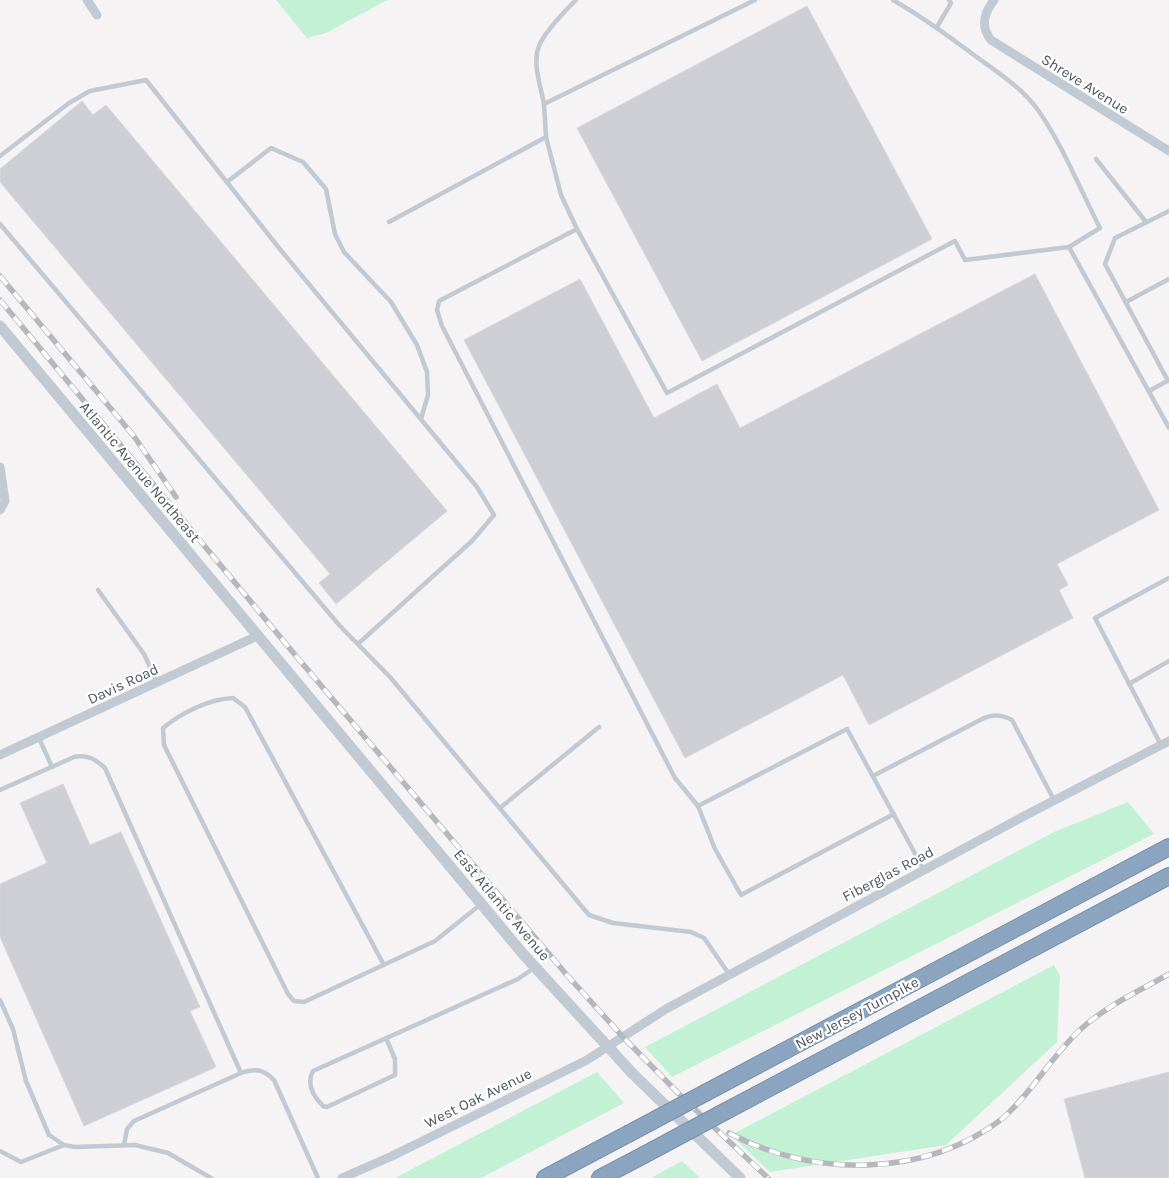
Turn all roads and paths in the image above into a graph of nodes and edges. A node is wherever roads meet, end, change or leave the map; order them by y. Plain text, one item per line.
1 (87, 0) edge
2 (576, 0) edge
3 (755, 0) edge
4 (893, 0) edge
5 (949, 0) edge
6 (994, 0) edge
7 (97, 15) dead end
8 (937, 27) junction
9 (544, 104) junction
10 (546, 137) junction
11 (1169, 151) edge
12 (0, 156) edge
13 (1096, 159) dead end
14 (227, 182) junction
15 (1169, 211) edge
16 (389, 222) dead end
17 (1146, 222) junction
18 (0, 224) edge
19 (578, 229) junction
20 (1069, 247) junction
21 (1169, 279) edge
22 (1126, 302) junction
23 (0, 326) edge
24 (1169, 380) edge
25 (1149, 391) junction
26 (421, 419) junction
27 (1169, 428) edge
28 (0, 467) edge
29 (1, 508) edge
30 (1169, 578) edge
31 (98, 590) dead end
32 (258, 636) junction
33 (358, 643) junction
34 (1169, 662) edge
35 (157, 683) junction
36 (1129, 684) junction
37 (599, 727) dead end
38 (39, 738) junction
39 (1165, 743) edge
40 (0, 755) edge
41 (52, 767) junction
42 (873, 776) junction
43 (0, 790) edge
44 (1054, 800) junction
45 (698, 806) junction
46 (500, 808) junction
47 (894, 814) junction
48 (1169, 847) edge
49 (924, 870) junction
50 (1169, 876) edge
51 (482, 904) junction
52 (384, 965) junction
53 (535, 968) junction
54 (730, 975) junction
55 (0, 1000) edge
56 (623, 1037) joint
57 (386, 1038) junction
58 (608, 1047) junction
59 (241, 1073) junction
60 (64, 1145) junction
61 (124, 1145) junction
62 (0, 1151) edge
63 (211, 1178) edge
64 (318, 1178) edge
65 (342, 1178) edge
66 (545, 1178) edge
67 (600, 1178) edge
68 (740, 1178) edge

1 - 7 street
2 - 9 lane
3 - 9 lane
4 - 8 lane
5 - 8 lane
6 - 11 street, Shreve Avenue
8 - 20 lane
9 - 10 lane
10 - 16 lane
10 - 19 lane
12 - 14 lane
13 - 17 lane
14 - 26 lane
14 - 26 lane
15 - 17 lane
17 - 22 lane
18 - 33 lane
19 - 20 lane
19 - 45 lane
20 - 25 lane
21 - 22 lane
22 - 24 lane
23 - 32 street, Atlantic Avenue Northeast
24 - 25 lane
25 - 27 lane
26 - 33 lane
28 - 29 street
30 - 36 lane
31 - 35 lane
32 - 35 street, Davis Road
32 - 51 street, East Atlantic Avenue
33 - 46 lane
34 - 36 lane
35 - 38 street, Davis Road
36 - 39 lane
37 - 46 lane
38 - 40 street, Davis Road
38 - 41 lane
39 - 44 street, Fiberglas Road
41 - 43 lane
41 - 59 lane
42 - 44 lane
42 - 45 lane
42 - 47 lane
44 - 49 street, Fiberglas Road
45 - 47 lane
46 - 54 lane
47 - 49 lane
48 - 66 highway, New Jersey Turnpike, bridge
49 - 54 street, Fiberglas Road
50 - 67 highway, New Jersey Turnpike, bridge
51 - 52 lane
51 - 53 street, East Atlantic Avenue
52 - 52 lane
53 - 57 lane
53 - 58 street, East Atlantic Avenue
54 - 56 street, Fiberglas Road
55 - 60 lane
56 - 58 street, West Oak Avenue
57 - 57 lane
58 - 65 street, West Oak Avenue
58 - 68 street, East Atlantic Avenue
59 - 61 lane
59 - 64 lane
60 - 61 lane
60 - 62 lane
61 - 63 lane

